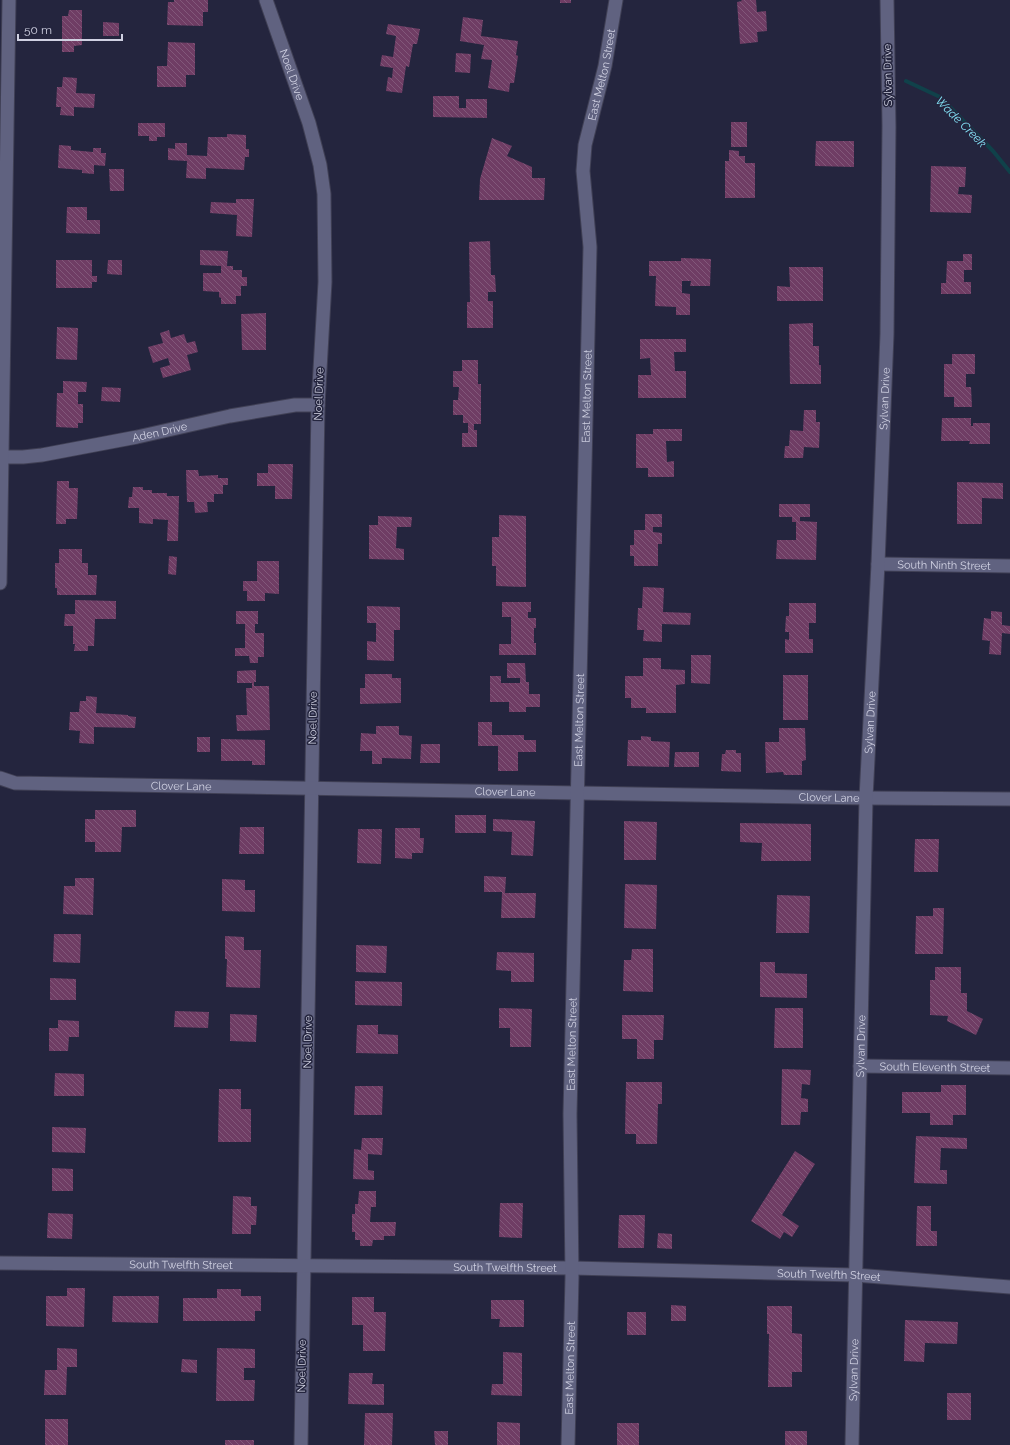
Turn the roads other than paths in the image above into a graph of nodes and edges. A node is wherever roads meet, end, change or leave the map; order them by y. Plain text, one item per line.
1 (9, 0) edge
2 (266, 0) edge
3 (616, 0) edge
4 (888, 0) edge
5 (1, 399) edge
6 (318, 405) junction
7 (1, 435) edge
8 (1, 457) junction
9 (878, 564) junction
10 (1010, 566) edge
11 (0, 582) edge
12 (0, 778) edge
13 (312, 787) junction
14 (577, 793) junction
15 (866, 798) junction
16 (1010, 799) edge
17 (860, 1066) junction
18 (1010, 1068) edge
19 (0, 1263) edge
20 (304, 1266) junction
21 (572, 1268) junction
22 (855, 1275) junction
23 (1010, 1287) edge
24 (301, 1445) edge
25 (568, 1445) edge
26 (852, 1445) edge

1 - 5 street
2 - 6 street, Noel Drive
3 - 14 street, East Melton Street
4 - 9 street, Sylvan Drive
5 - 7 street
6 - 8 street, Aden Drive
6 - 13 street, Noel Drive
7 - 8 street
8 - 11 street
9 - 10 street, South Ninth Street
9 - 15 street, Sylvan Drive
12 - 13 street, Clover Lane
13 - 14 street, Clover Lane
13 - 20 street, Noel Drive
14 - 15 street, Clover Lane
14 - 21 street, East Melton Street
15 - 16 street, Clover Lane
15 - 17 street, Sylvan Drive
17 - 18 street, South Eleventh Street
17 - 22 street, Sylvan Drive
19 - 20 street, South Twelfth Street
20 - 21 street, South Twelfth Street
20 - 24 street, Noel Drive
21 - 22 street, South Twelfth Street
21 - 25 street, East Melton Street
22 - 23 street, South Twelfth Street
22 - 26 street, Sylvan Drive

